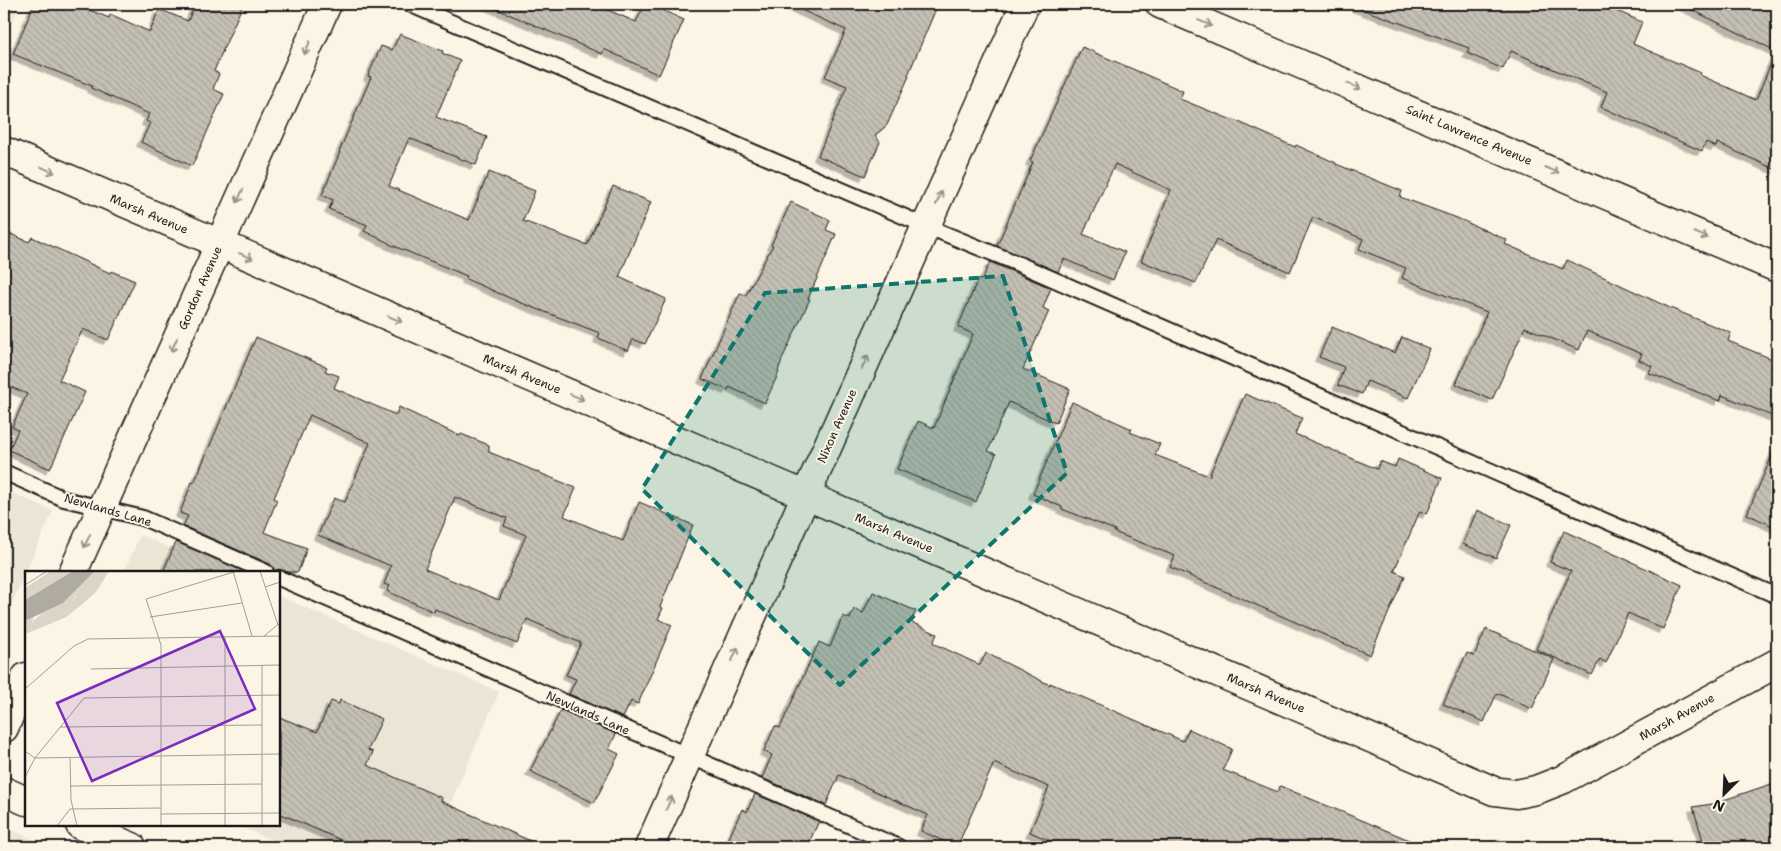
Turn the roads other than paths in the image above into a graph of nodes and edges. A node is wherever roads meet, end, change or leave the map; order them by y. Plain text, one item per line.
1 (327, 4) edge
2 (409, 4) edge
3 (1026, 4) edge
4 (1160, 4) edge
5 (4, 151) edge
6 (926, 226) junction
7 (219, 244) junction
8 (1777, 268) edge
9 (4, 472) edge
10 (806, 495) junction
11 (102, 508) junction
12 (73, 571) edge
13 (264, 571) edge
14 (280, 578) edge
15 (1777, 596) edge
16 (1777, 663) edge
17 (25, 679) edge
18 (4, 728) edge
19 (690, 755) junction
20 (4, 791) edge
21 (25, 801) edge
22 (82, 826) edge
23 (132, 847) edge
24 (649, 847) edge
25 (899, 847) edge

1 -> 7 street, Gordon Avenue
2 - 6 lane
6 -> 3 street, Nixon Avenue
4 -> 8 street, Saint Lawrence Avenue
5 -> 7 street, Marsh Avenue
10 -> 6 street, Nixon Avenue
6 - 15 lane
7 -> 10 street, Marsh Avenue
7 -> 11 street, Gordon Avenue
9 - 11 lane, Newlands Lane
10 - 16 street, Marsh Avenue
19 -> 10 street, Nixon Avenue
11 -> 12 street, Gordon Avenue
11 - 13 lane, Newlands Lane
14 - 19 lane, Newlands Lane
17 - 18 street
24 -> 19 street, Nixon Avenue
19 - 25 lane, Newlands Lane
20 - 21 street
22 - 23 street

